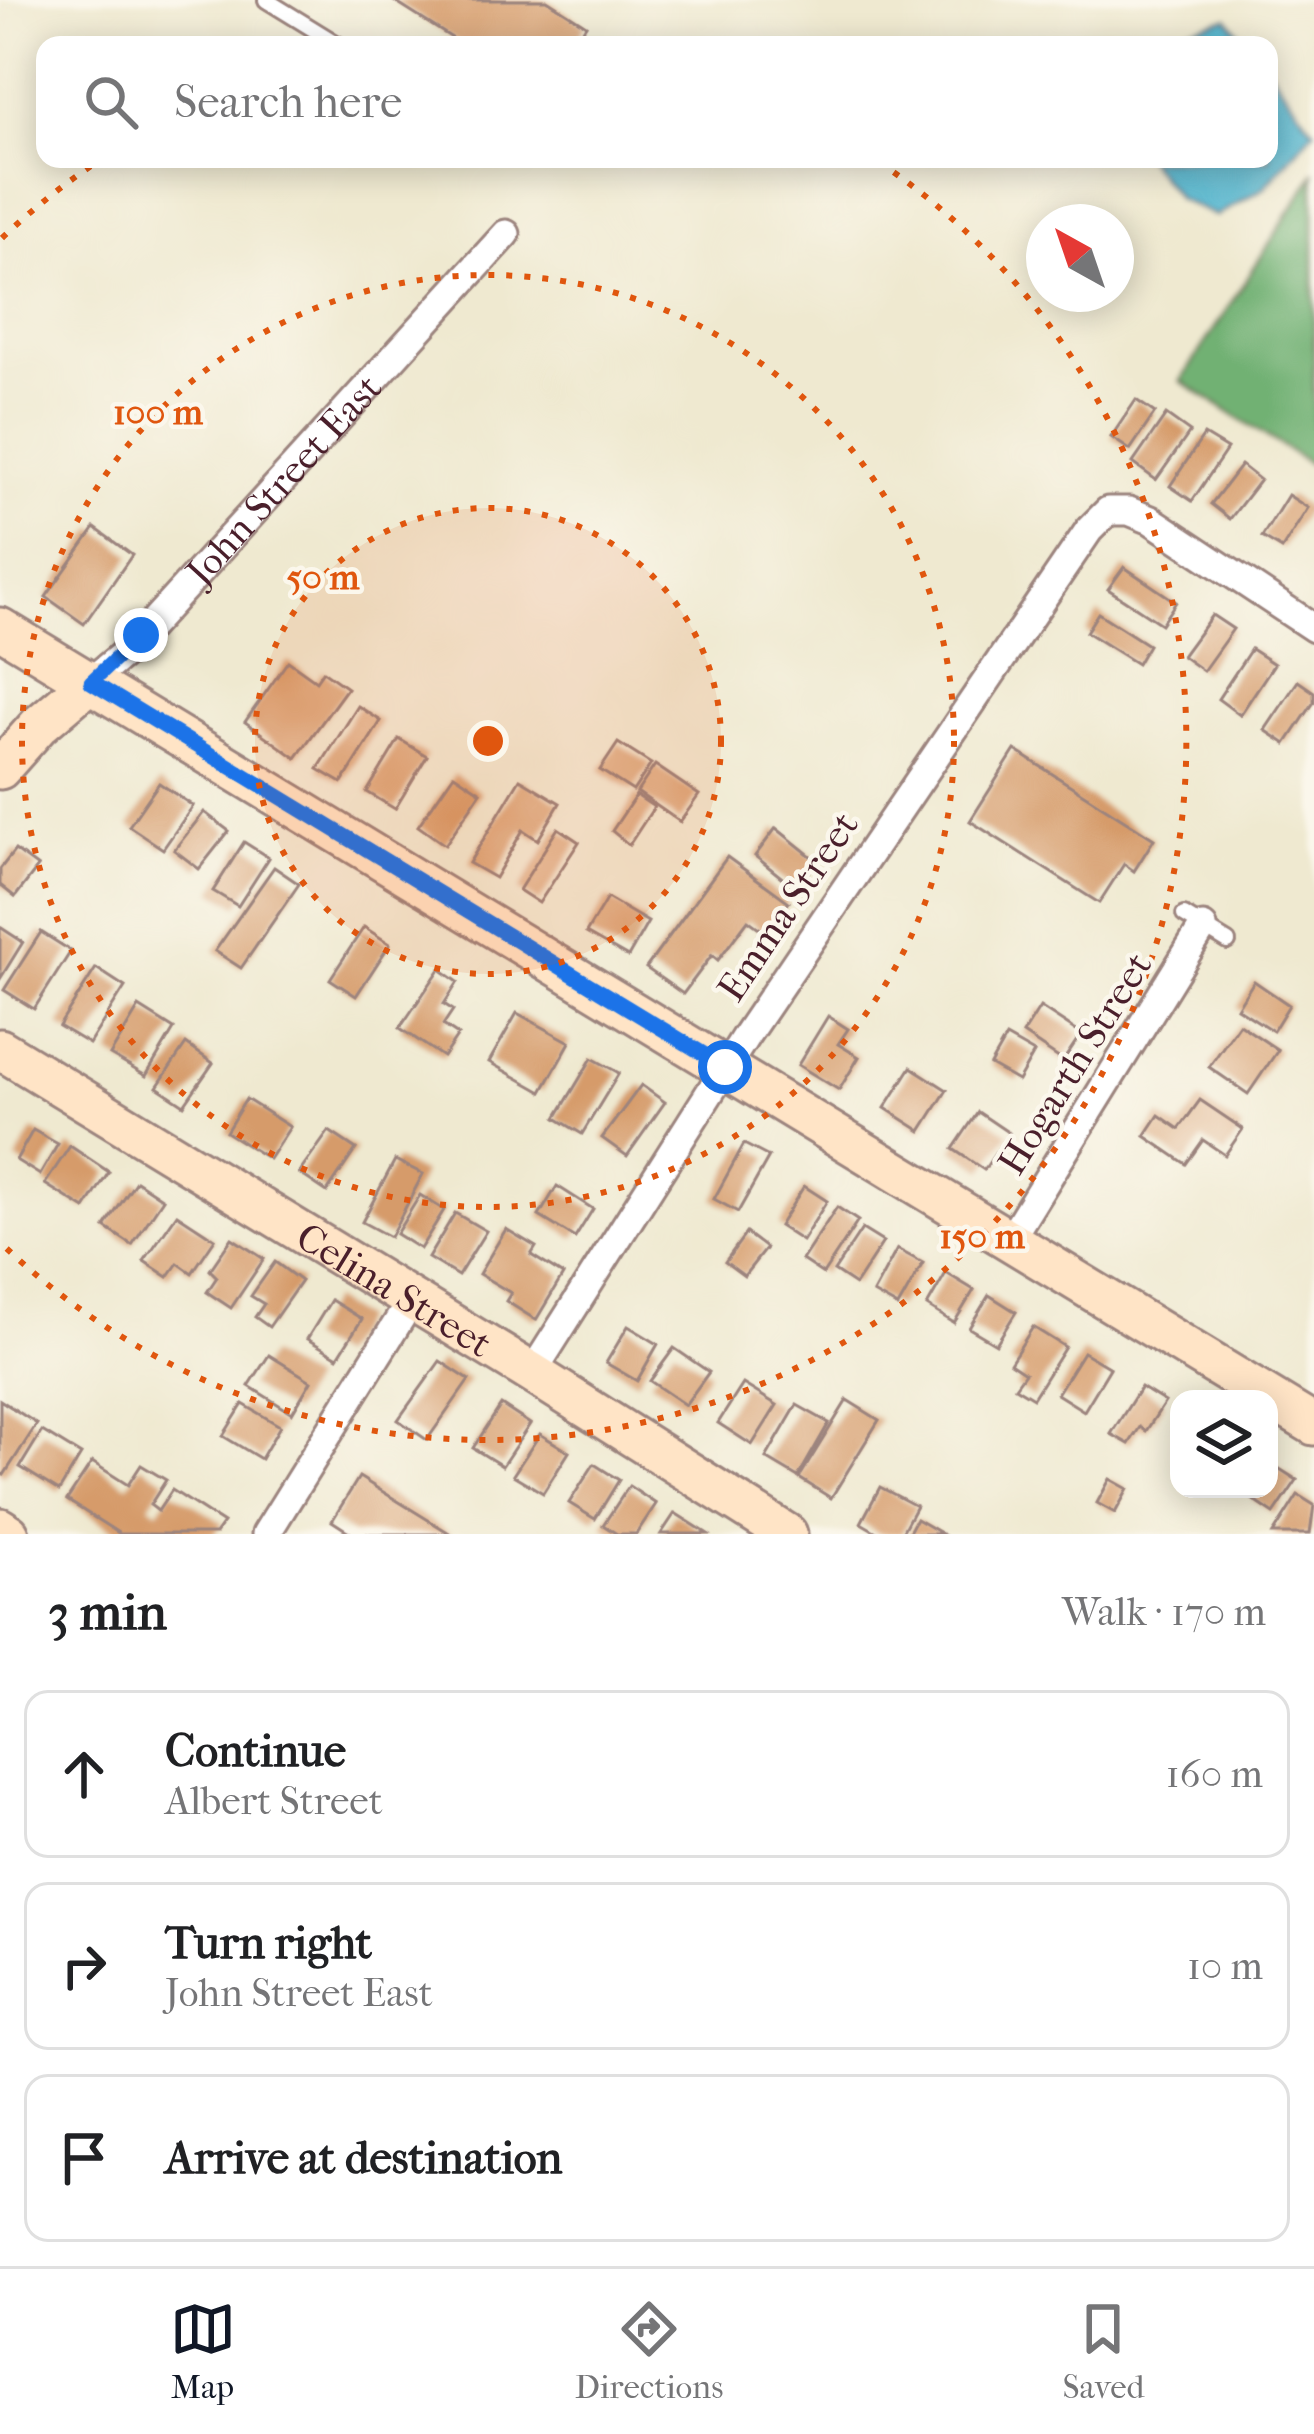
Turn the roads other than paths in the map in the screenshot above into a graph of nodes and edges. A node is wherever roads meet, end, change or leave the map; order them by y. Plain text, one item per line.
1 (266, 0) edge
2 (324, 36) edge
3 (506, 234) dead end
4 (0, 628) edge
5 (1314, 628) edge
6 (91, 682) junction
7 (0, 769) edge
8 (1194, 921) joint
9 (1228, 942) dead end
10 (0, 1049) edge
11 (725, 1067) junction
12 (1010, 1239) junction
13 (411, 1301) junction
14 (532, 1373) junction
15 (1307, 1415) edge
16 (0, 1528) edge
17 (9, 1534) edge
18 (266, 1534) edge
19 (787, 1534) edge

1 - 2 lane
3 - 6 street, John Street East
4 - 6 street
5 - 11 street, Emma Street
6 - 7 street, John Street East
6 - 11 street
8 - 9 lane
8 - 12 street, Hogarth Street
10 - 13 street, Celina Street
11 - 12 street
11 - 14 street, Emma Street
12 - 15 street
13 - 14 street, Celina Street
13 - 18 street
14 - 19 street, Celina Street
16 - 17 street

